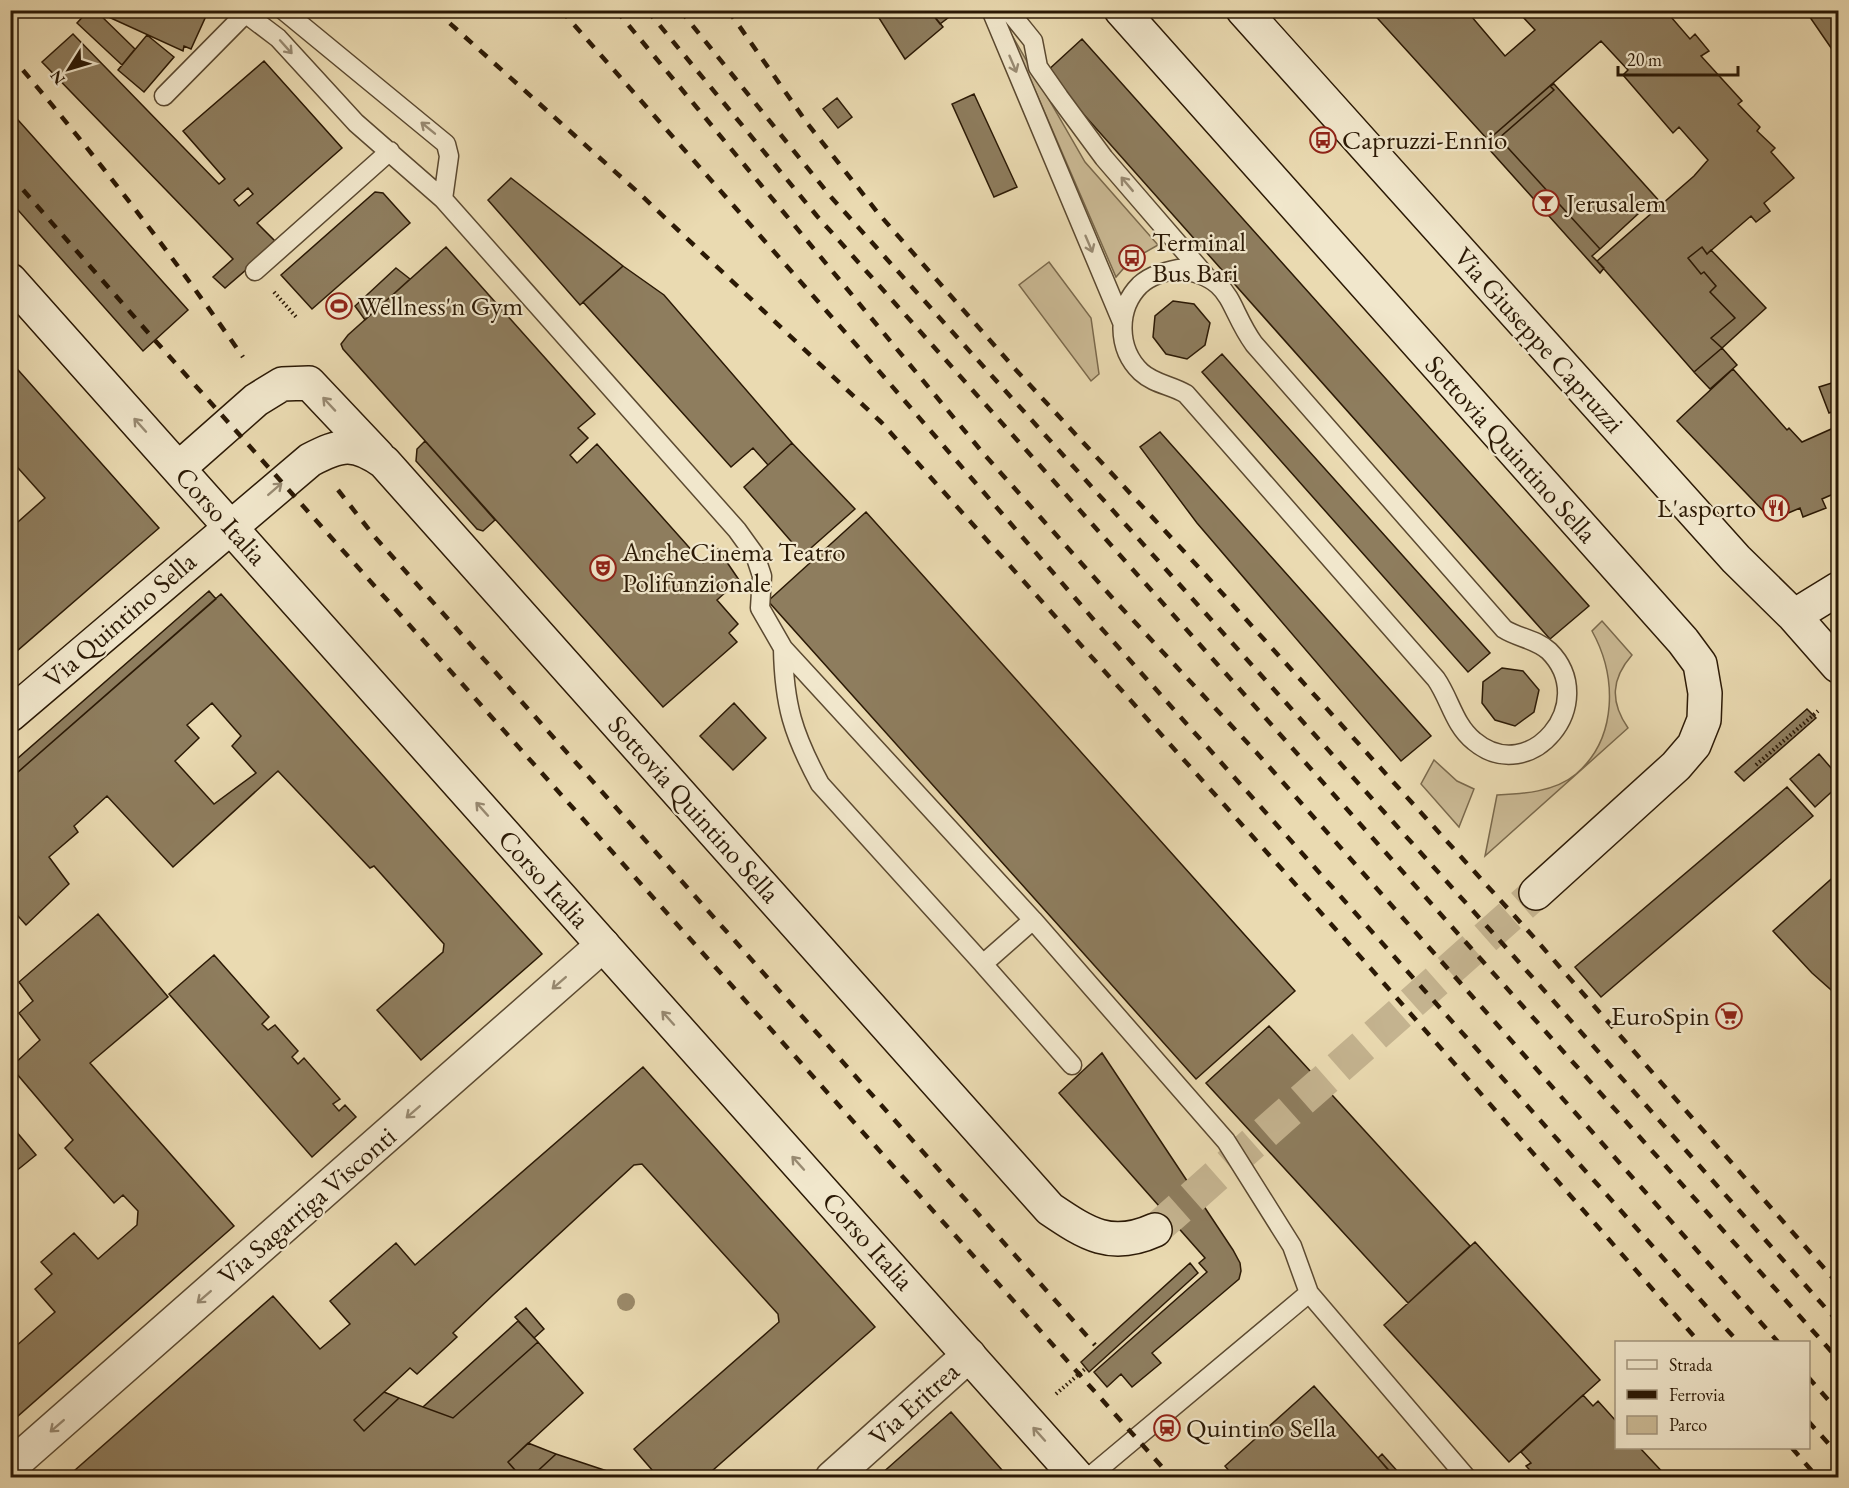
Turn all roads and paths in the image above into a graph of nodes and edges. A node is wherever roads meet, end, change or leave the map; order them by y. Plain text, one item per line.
1 (283, 10) edge
2 (991, 10) edge
3 (1008, 10) edge
4 (1121, 10) edge
5 (1244, 10) edge
6 (244, 12) edge
7 (164, 96) dead end
8 (390, 151) junction
9 (443, 198) junction
10 (255, 272) dead end
11 (1206, 276) junction
12 (10, 280) edge
13 (1122, 322) junction
14 (384, 462) junction
15 (179, 468) junction
16 (230, 527) junction
17 (1839, 589) edge
18 (1794, 616) junction
19 (783, 648) junction
20 (1839, 666) edge
21 (1818, 711) dead end
22 (10, 715) edge
23 (1756, 765) dead end
24 (1536, 893) tunnel mouth
25 (1033, 920) junction
26 (603, 945) junction
27 (982, 964) junction
28 (1072, 1065) dead end
29 (1155, 1230) tunnel mouth
30 (1309, 1293) junction
31 (969, 1355) junction
32 (1086, 1368) dead end
33 (1056, 1394) dead end
34 (10, 1467) edge
35 (832, 1478) edge
36 (1078, 1478) edge
37 (1088, 1478) edge
38 (1467, 1478) edge

9 -> 1 lane
2 -> 13 lane
11 -> 3 lane
4 - 24 street, Sottovia Quintino Sella
5 - 18 street, Via Giuseppe Capruzzi
6 - 7 lane
6 -> 8 lane
8 - 9 lane
8 - 10 lane
9 - 19 lane
11 - 13 lane
11 - 13 lane
15 -> 12 street, Corso Italia
14 -> 15 street
16 -> 14 street, Sottovia Quintino Sella
14 - 29 street, Sottovia Quintino Sella
15 - 16 street, Corso Italia
16 - 22 street, Via Quintino Sella
26 -> 16 street, Corso Italia
17 - 18 street
18 - 20 street, Via Giuseppe Capruzzi
19 - 25 lane
19 - 27 lane
21 - 23 path
25 - 27 lane
25 - 30 lane
31 -> 26 street, Corso Italia
26 -> 34 street, Via Sagarriga Visconti
27 - 28 lane
30 - 37 lane
30 - 38 lane
31 - 35 street, Via Eritrea
36 -> 31 street, Corso Italia
32 - 33 path

